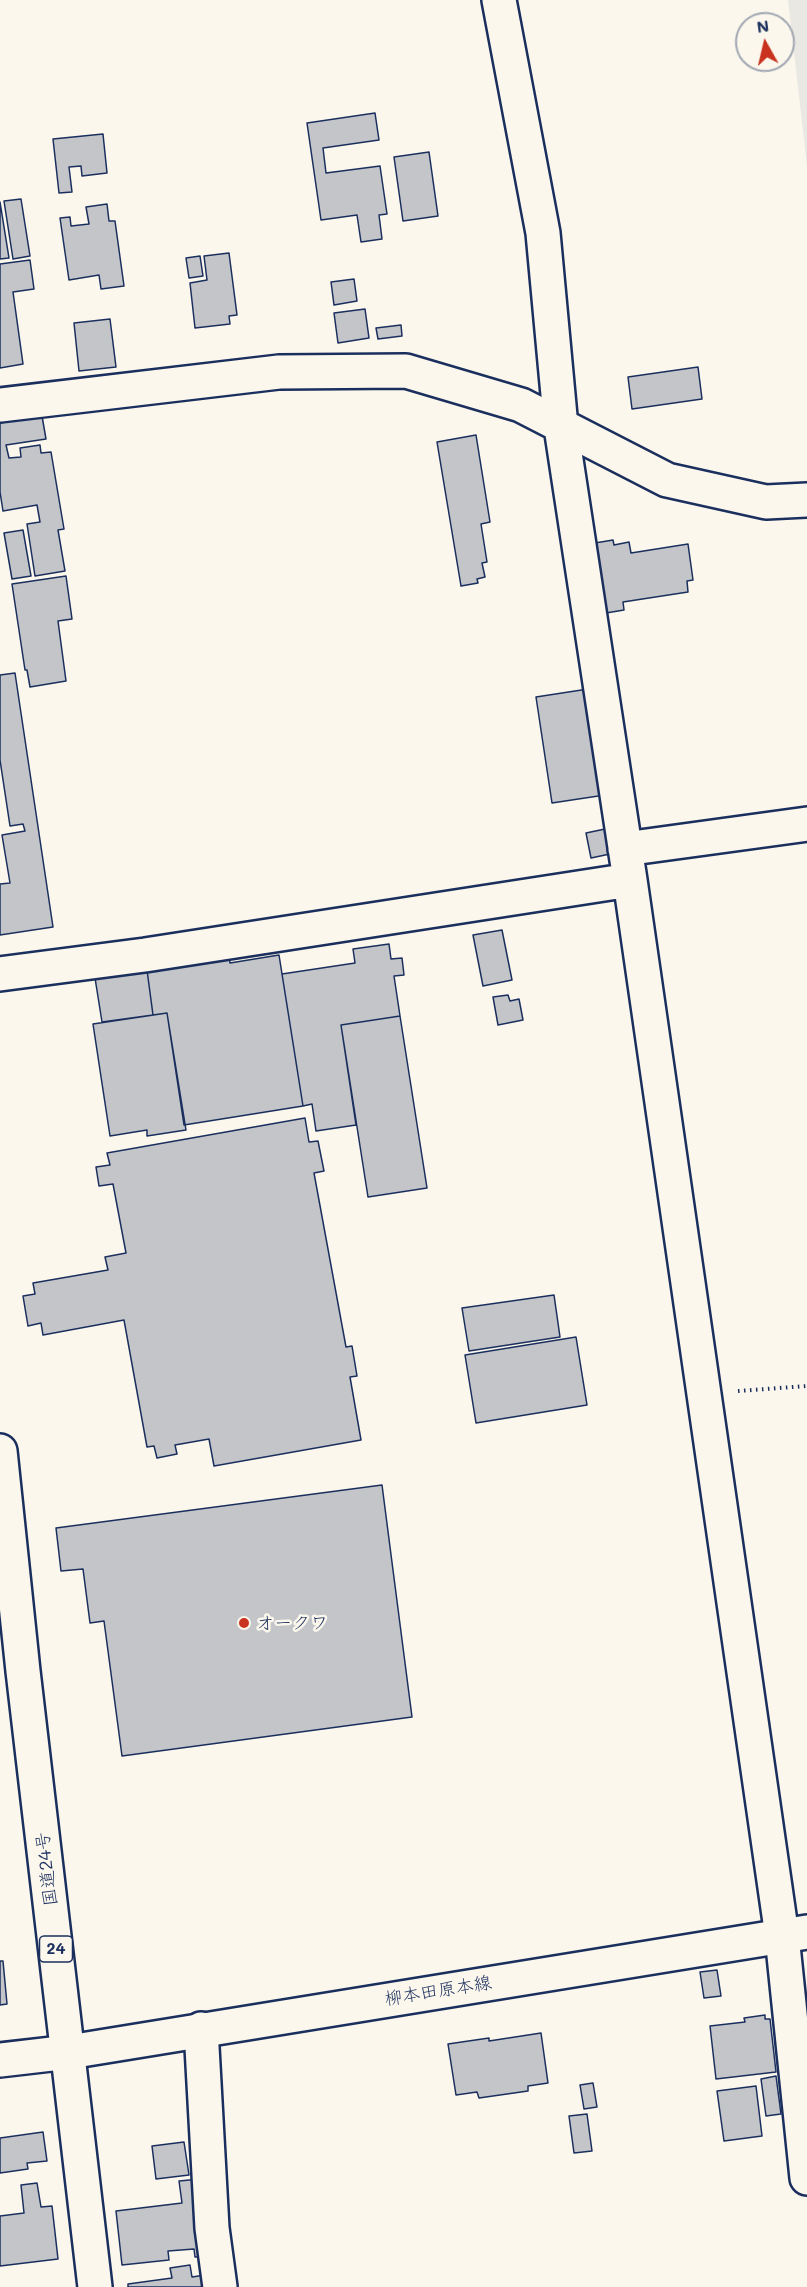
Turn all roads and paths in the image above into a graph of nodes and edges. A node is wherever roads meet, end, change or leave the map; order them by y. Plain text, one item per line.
1 (499, 0) edge
2 (0, 405) edge
3 (561, 427) junction
4 (807, 500) edge
5 (807, 824) edge
6 (627, 865) junction
7 (0, 974) edge
8 (807, 1386) edge
9 (704, 1394) junction
10 (0, 1451) edge
11 (795, 1934) edge
12 (201, 2029) junction
13 (69, 2052) junction
14 (0, 2060) edge
15 (807, 2178) edge
16 (95, 2287) edge
17 (220, 2287) edge

1 - 3 main road
2 - 3 main road
3 - 4 main road
3 - 6 main road
5 - 6 main road
6 - 7 main road
6 - 9 main road
8 - 9 path
9 - 11 main road
10 - 13 main road, 国道24号 / 24
11 - 12 main road, 柳本田原本線
11 - 15 main road
12 - 13 main road, 柳本田原本線
12 - 17 main road
13 - 14 main road, 柳本田原本線
13 - 16 main road, 国道24号 / 24

